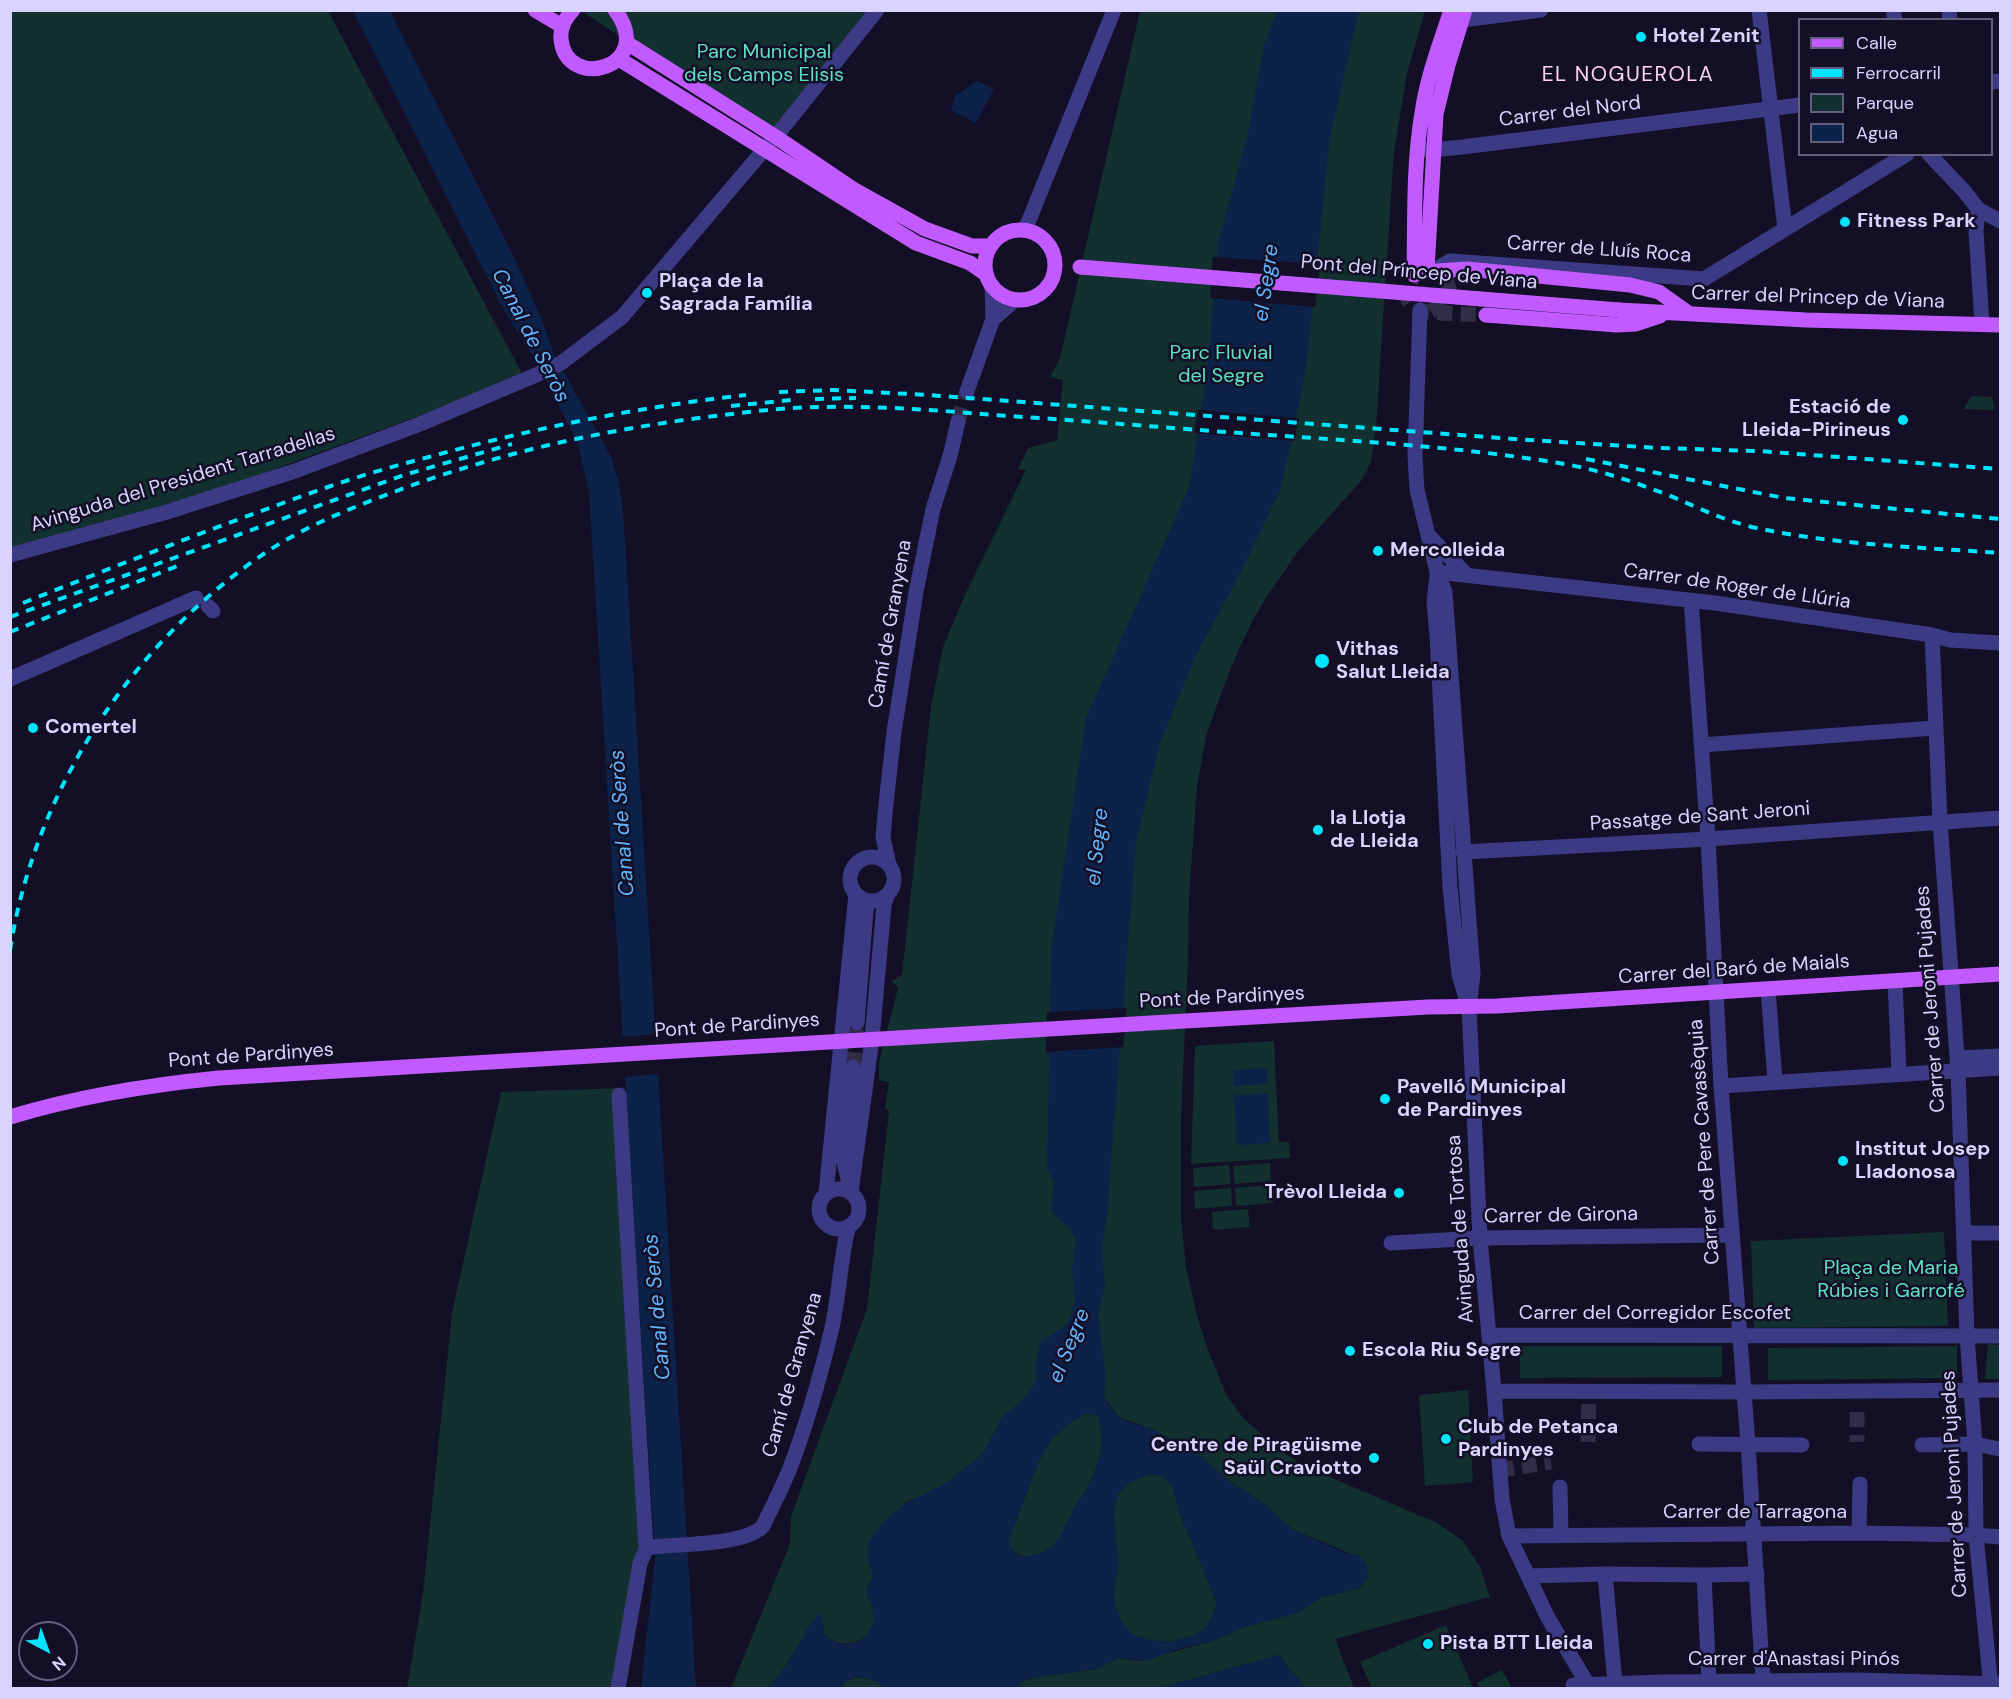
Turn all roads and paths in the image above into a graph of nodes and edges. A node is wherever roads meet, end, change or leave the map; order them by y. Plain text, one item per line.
1 (535, 10) edge
2 (877, 10) edge
3 (1114, 10) edge
4 (1541, 10) edge
5 (1760, 10) edge
6 (571, 11) edge
7 (619, 12) edge
8 (1459, 14) edge
9 (562, 26) junction
10 (627, 43) junction
11 (619, 58) junction
12 (1798, 105) edge
13 (1772, 108) junction
14 (776, 137) junction
15 (1425, 149) junction
16 (765, 150) junction
17 (1905, 156) edge
18 (1931, 156) edge
19 (1978, 209) junction
20 (2001, 221) edge
21 (1785, 229) junction
22 (1025, 230) junction
23 (991, 246) junction
24 (1056, 266) junction
25 (1428, 271) junction
26 (989, 280) junction
27 (1015, 300) junction
28 (1420, 310) tunnel mouth
29 (1635, 311) joint
30 (1665, 314) junction
31 (1690, 314) junction
32 (1486, 315) tunnel mouth
33 (993, 319) junction
34 (1982, 324) junction
35 (2001, 325) edge
36 (967, 391) tunnel mouth
37 (958, 422) tunnel mouth
38 (1426, 529) junction
39 (10, 555) edge
40 (1437, 572) junction
41 (1467, 575) junction
42 (1691, 600) junction
43 (206, 605) dead end
44 (1932, 635) junction
45 (2001, 643) edge
46 (10, 679) edge
47 (1935, 728) junction
48 (1701, 745) junction
49 (2001, 818) edge
50 (1940, 821) junction
51 (883, 837) junction
52 (1708, 839) junction
53 (1463, 852) junction
54 (867, 858) junction
55 (889, 865) junction
56 (887, 896) junction
57 (862, 897) junction
58 (2001, 974) edge
59 (1952, 976) junction
60 (1894, 981) junction
61 (1768, 989) junction
62 (1717, 992) junction
63 (1469, 1007) junction
64 (857, 1023) tunnel mouth
65 (878, 1039) junction
66 (841, 1041) junction
67 (2001, 1056) edge
68 (1957, 1064) junction
69 (853, 1067) tunnel mouth
70 (2001, 1068) edge
71 (1899, 1073) junction
72 (1775, 1081) junction
73 (1721, 1086) junction
74 (619, 1095) dead end
75 (10, 1117) edge
76 (844, 1162) junction
77 (851, 1192) junction
78 (826, 1193) junction
79 (840, 1228) junction
80 (1964, 1233) junction
81 (2001, 1233) edge
82 (1731, 1235) junction
83 (1480, 1238) junction
84 (1392, 1243) dead end
85 (1489, 1335) junction
86 (1739, 1335) junction
87 (1967, 1336) junction
88 (2001, 1336) edge
89 (1971, 1390) junction
90 (2001, 1390) edge
91 (1494, 1391) junction
92 (1744, 1392) junction
93 (1699, 1444) dead end
94 (1749, 1444) junction
95 (1975, 1444) junction
96 (1802, 1445) dead end
97 (1922, 1445) dead end
98 (2001, 1449) edge
99 (1860, 1484) dead end
100 (1560, 1487) dead end
101 (1859, 1533) junction
102 (1561, 1534) junction
103 (1754, 1534) junction
104 (1976, 1535) junction
105 (1509, 1536) junction
106 (2001, 1538) edge
107 (650, 1548) junction
108 (1605, 1574) junction
109 (1757, 1574) junction
110 (1704, 1575) junction
111 (1528, 1576) junction
112 (1763, 1681) junction
113 (1709, 1682) junction
114 (1615, 1683) junction
115 (1855, 1684) edge
116 (1661, 1685) edge
117 (1736, 1685) edge
118 (1581, 1686) edge
119 (1994, 1686) edge
120 (618, 1689) edge

1 - 9 main road
2 - 14 street, Avinguda del President Tarradellas
3 - 22 street
4 - 8 street
5 - 13 street
6 - 9 main road
7 - 10 main road
8 - 15 main road
9 - 11 main road
10 - 11 main road
10 - 14 main road
11 - 16 main road
12 - 13 street, Carrer del Nord
13 - 15 street, Carrer del Nord
13 - 21 street
14 - 16 street, Avinguda del President Tarradellas
14 - 23 main road
15 - 25 main road
16 - 26 main road
16 - 39 street, Avinguda del President Tarradellas
17 - 21 street, Carrer de Lluís Roca
18 - 19 street
19 - 20 street
19 - 34 street
21 - 25 street, Carrer de Lluís Roca
22 - 23 main road
22 - 24 main road
23 - 26 main road
24 - 27 main road
24 - 29 main road, Pont del Príncep de Viana, bridge
25 - 31 main road
26 - 27 main road
26 - 33 street
27 - 33 street
28 - 38 street, Avinguda de Tortosa
29 - 30 main road, Carrer del Princep de Viana
30 - 31 main road, Carrer del Princep de Viana
30 - 32 main road
31 - 34 main road, Carrer del Princep de Viana
33 - 36 street
34 - 35 main road, Carrer del Princep de Viana
37 - 51 street, Camí de Granyena
38 - 40 street, Avinguda de Tortosa
38 - 41 street
40 - 41 street, Carrer de Roger de Llúria
40 - 53 street, Avinguda de Tortosa
40 - 63 street, Avinguda de Tortosa
41 - 42 street, Carrer de Roger de Llúria
42 - 44 street, Carrer de Roger de Llúria
42 - 48 street, Carrer de Pere Cavasèquia
43 - 46 street
44 - 45 street, Carrer de Roger de Llúria
44 - 47 street, Carrer de Jeroni Pujades
47 - 48 street
47 - 50 street, Carrer de Jeroni Pujades
48 - 52 street, Carrer de Pere Cavasèquia
49 - 50 street, Passatge de Sant Jeroni
50 - 52 street, Passatge de Sant Jeroni
50 - 59 street, Carrer de Jeroni Pujades
51 - 54 street
51 - 55 street, Camí de Granyena
52 - 53 street, Passatge de Sant Jeroni
52 - 62 street, Carrer de Pere Cavasèquia
53 - 63 street, Avinguda de Tortosa
54 - 55 street
54 - 57 street
55 - 56 street
56 - 57 street
56 - 65 street
57 - 64 street
57 - 66 street
58 - 59 main road, Carrer del Baró de Maials
59 - 60 main road, Carrer del Baró de Maials
59 - 68 street, Carrer de Jeroni Pujades
60 - 61 main road, Carrer del Baró de Maials
60 - 71 street
61 - 62 main road, Carrer del Baró de Maials
61 - 72 street
62 - 63 main road, Carrer del Baró de Maials
62 - 73 street, Carrer de Pere Cavasèquia
63 - 65 main road, Pont de Pardinyes
63 - 83 street, Avinguda de Tortosa
65 - 66 main road, Pont de Pardinyes
65 - 77 street
66 - 75 main road, Pont de Pardinyes
66 - 78 street
67 - 68 street
68 - 70 street
68 - 71 street
68 - 80 street, Carrer de Jeroni Pujades
69 - 76 street
71 - 72 street
72 - 73 street
73 - 82 street, Carrer de Pere Cavasèquia
74 - 107 street
76 - 77 street
76 - 78 street
77 - 78 street
77 - 79 street
78 - 79 street
79 - 107 street, Camí de Granyena
80 - 81 street
80 - 87 street, Carrer de Jeroni Pujades
82 - 83 street, Carrer de Girona
82 - 86 street, Carrer de Pere Cavasèquia
83 - 84 street, Carrer de Girona
83 - 85 street, Avinguda de Tortosa
85 - 86 street, Carrer del Corregidor Escofet
85 - 91 street, Avinguda de Tortosa
86 - 87 street, Carrer del Corregidor Escofet
86 - 92 street, Carrer de Pere Cavasèquia
87 - 88 street, Carrer del Corregidor Escofet
87 - 89 street, Carrer de Jeroni Pujades
89 - 90 street
89 - 92 street
89 - 95 street, Carrer de Jeroni Pujades
91 - 92 street
91 - 105 street, Avinguda de Tortosa
92 - 94 street, Carrer de Pere Cavasèquia
93 - 94 street
94 - 96 street
94 - 103 street, Carrer de Pere Cavasèquia
95 - 97 street
95 - 98 street
95 - 104 street, Carrer de Jeroni Pujades
99 - 101 street
100 - 102 street
101 - 103 street, Carrer de Tarragona
101 - 104 street, Carrer de Tarragona
102 - 103 street, Carrer de Tarragona
102 - 105 street, Carrer de Tarragona
103 - 109 street, Carrer de Pere Cavasèquia
104 - 106 street, Carrer de Tarragona
104 - 119 street, Carrer de Jeroni Pujades
105 - 111 street, Avinguda de Tortosa
107 - 120 street
108 - 110 street
108 - 111 street
108 - 114 street
109 - 110 street
109 - 112 street, Carrer de Pere Cavasèquia
110 - 113 street
111 - 118 street, Avinguda de Tortosa
112 - 115 street, Carrer d'Anastasi Pinós
112 - 117 street, Carrer d'Anastasi Pinós
113 - 116 street, Carrer d'Anastasi Pinós
113 - 117 street, Carrer d'Anastasi Pinós
114 - 116 street, Carrer d'Anastasi Pinós
114 - 118 street, Carrer d'Anastasi Pinós
115 - 119 street, Carrer d'Anastasi Pinós

